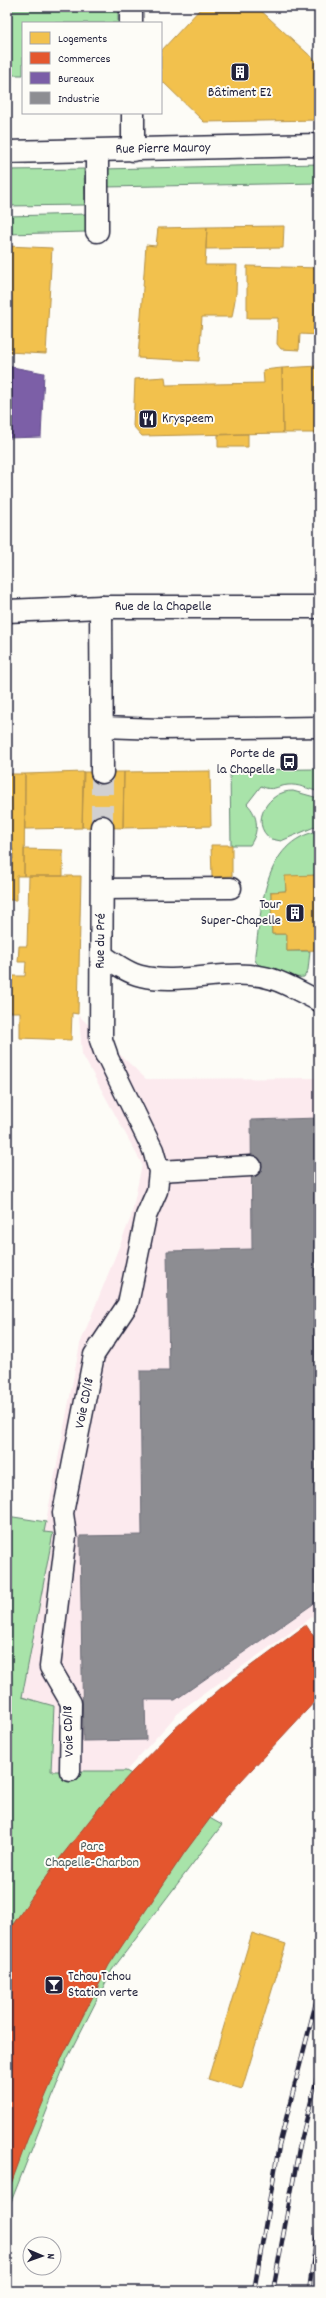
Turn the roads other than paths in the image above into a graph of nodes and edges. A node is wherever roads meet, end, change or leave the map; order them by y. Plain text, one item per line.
1 (131, 7) edge
2 (131, 22) edge
3 (133, 114) edge
4 (319, 145) edge
5 (97, 150) junction
6 (133, 150) junction
7 (7, 152) edge
8 (97, 231) dead end
9 (319, 607) edge
10 (101, 608) junction
11 (7, 611) edge
12 (102, 727) junction
13 (319, 727) edge
14 (102, 772) tunnel mouth
15 (102, 827) tunnel mouth
16 (231, 888) dead end
17 (102, 890) junction
18 (101, 954) junction
19 (319, 1001) edge
20 (106, 1054) joint
21 (252, 1166) dead end
22 (159, 1171) junction
23 (70, 1771) dead end

1 - 2 street
3 - 6 street
4 - 6 street, Rue Pierre Mauroy
5 - 6 street, Rue Pierre Mauroy
5 - 7 street, Rue Pierre Mauroy
5 - 8 street
9 - 10 street, Rue de la Chapelle
10 - 11 street, Rue de la Chapelle
10 - 12 street
12 - 13 lane
12 - 14 street
15 - 17 street, Rue du Pré
16 - 17 lane
17 - 18 street, Rue du Pré
18 - 19 lane
18 - 20 street, Rue du Pré
20 - 22 lane, Voie CD/18
21 - 22 lane
22 - 23 lane, Voie CD/18

